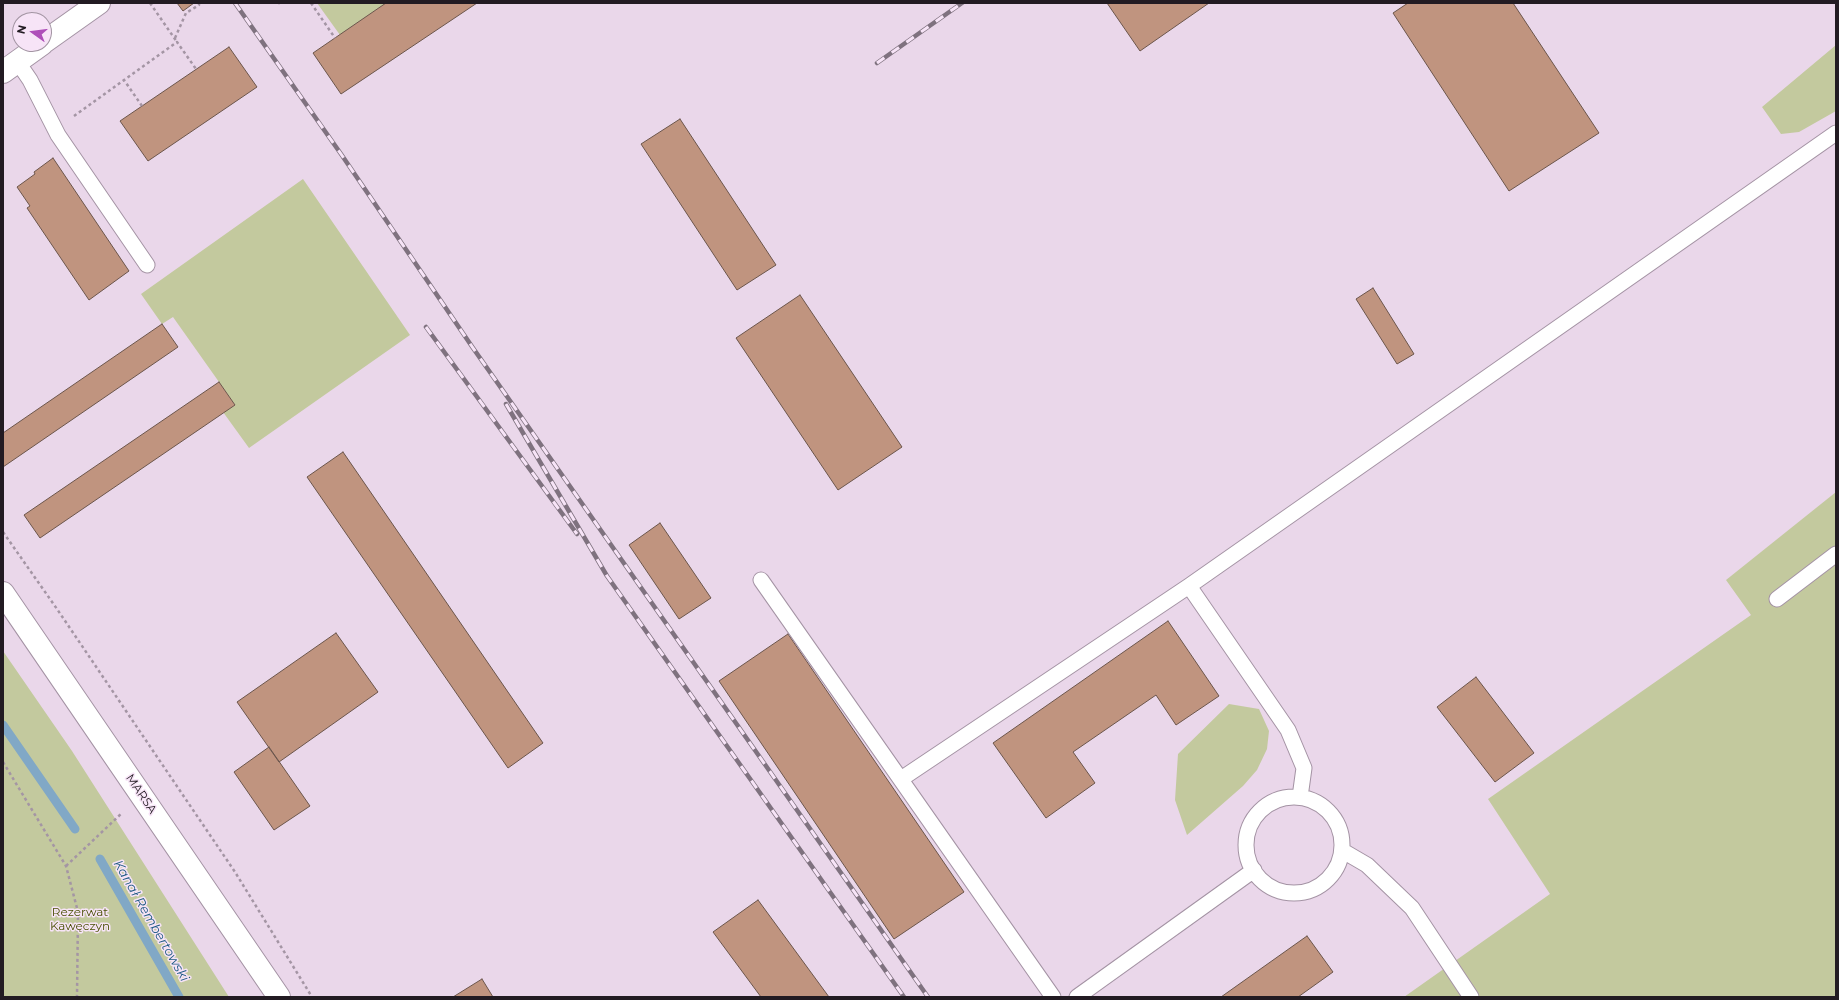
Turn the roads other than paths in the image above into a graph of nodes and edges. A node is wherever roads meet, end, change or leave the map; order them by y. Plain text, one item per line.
1 (99, 3) edge
2 (52, 37) edge
3 (31, 52) edge
4 (10, 67) edge
5 (1836, 133) edge
6 (147, 265) dead end
7 (1836, 554) edge
8 (761, 580) dead end
9 (1189, 586) junction
10 (3, 593) edge
11 (1777, 600) dead end
12 (901, 779) junction
13 (1300, 797) junction
14 (1343, 851) junction
15 (1254, 870) junction
16 (279, 997) edge
17 (1053, 997) edge
18 (1077, 997) edge
19 (1471, 997) edge

1 - 2 main road
3 - 4 main road
4 - 6 lane
5 - 9 lane
7 - 11 lane
8 - 12 lane
9 - 12 lane
9 - 13 lane
10 - 16 main road, MARSA
12 - 17 lane
13 - 14 lane
13 - 15 lane
14 - 15 lane
14 - 19 lane
15 - 18 lane

